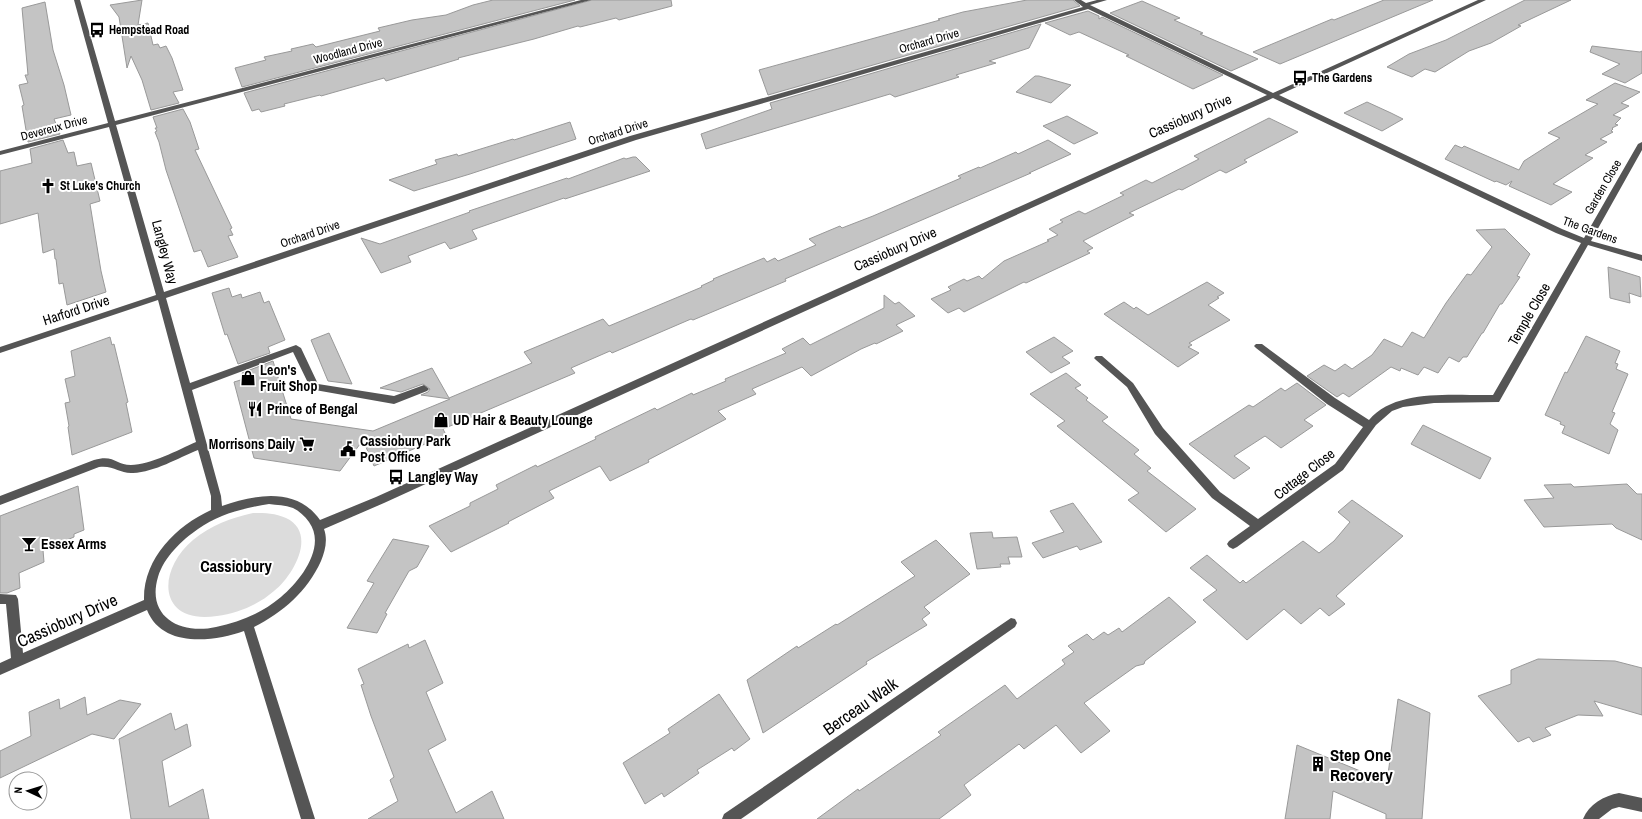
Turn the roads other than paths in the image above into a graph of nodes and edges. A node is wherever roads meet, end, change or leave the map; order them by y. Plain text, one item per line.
1 (77, 0) edge
2 (588, 0) edge
3 (1077, 0) edge
4 (1104, 0) edge
5 (1482, 0) edge
6 (1086, 6) junction
7 (1272, 95) junction
8 (113, 124) junction
9 (1642, 144) edge
10 (0, 153) edge
11 (1586, 242) junction
12 (1642, 258) edge
13 (160, 296) junction
14 (1259, 346) dead end
15 (0, 350) edge
16 (1099, 358) dead end
17 (187, 388) junction
18 (424, 389) dead end
19 (1496, 399) joint
20 (1370, 426) junction
21 (202, 444) junction
22 (0, 501) edge
23 (217, 512) junction
24 (319, 526) junction
25 (1259, 526) junction
26 (1233, 544) dead end
27 (0, 599) edge
28 (149, 603) junction
29 (1011, 623) dead end
30 (247, 624) junction
31 (18, 662) junction
32 (0, 669) edge
33 (1642, 804) edge
34 (308, 819) edge
35 (729, 819) edge
36 (1590, 819) edge

1 - 8 street, Langley Way
2 - 8 street, Woodland Drive
3 - 6 street, The Gardens
4 - 6 street, Orchard Drive
5 - 7 street, Cassiobury Drive
6 - 7 street, The Gardens
6 - 13 street, Orchard Drive
7 - 11 street, The Gardens
7 - 24 street, Cassiobury Drive
8 - 10 street, Devereux Drive
8 - 13 street, Langley Way
9 - 11 street, Garden Close
11 - 12 street, The Gardens
11 - 19 street, Temple Close
13 - 15 street, Harford Drive
13 - 17 street, Langley Way
14 - 20 street
16 - 25 street
17 - 18 street
17 - 21 street, Langley Way
19 - 20 street, Cottage Close
20 - 25 street, Cottage Close
21 - 22 street
21 - 23 street, Langley Way
23 - 24 street
23 - 28 street
24 - 30 street
25 - 26 street, Cottage Close
27 - 31 street
28 - 30 street
28 - 31 street, Cassiobury Drive
29 - 35 street, Berceau Walk
30 - 34 street
31 - 32 street, Cassiobury Drive
33 - 36 street

